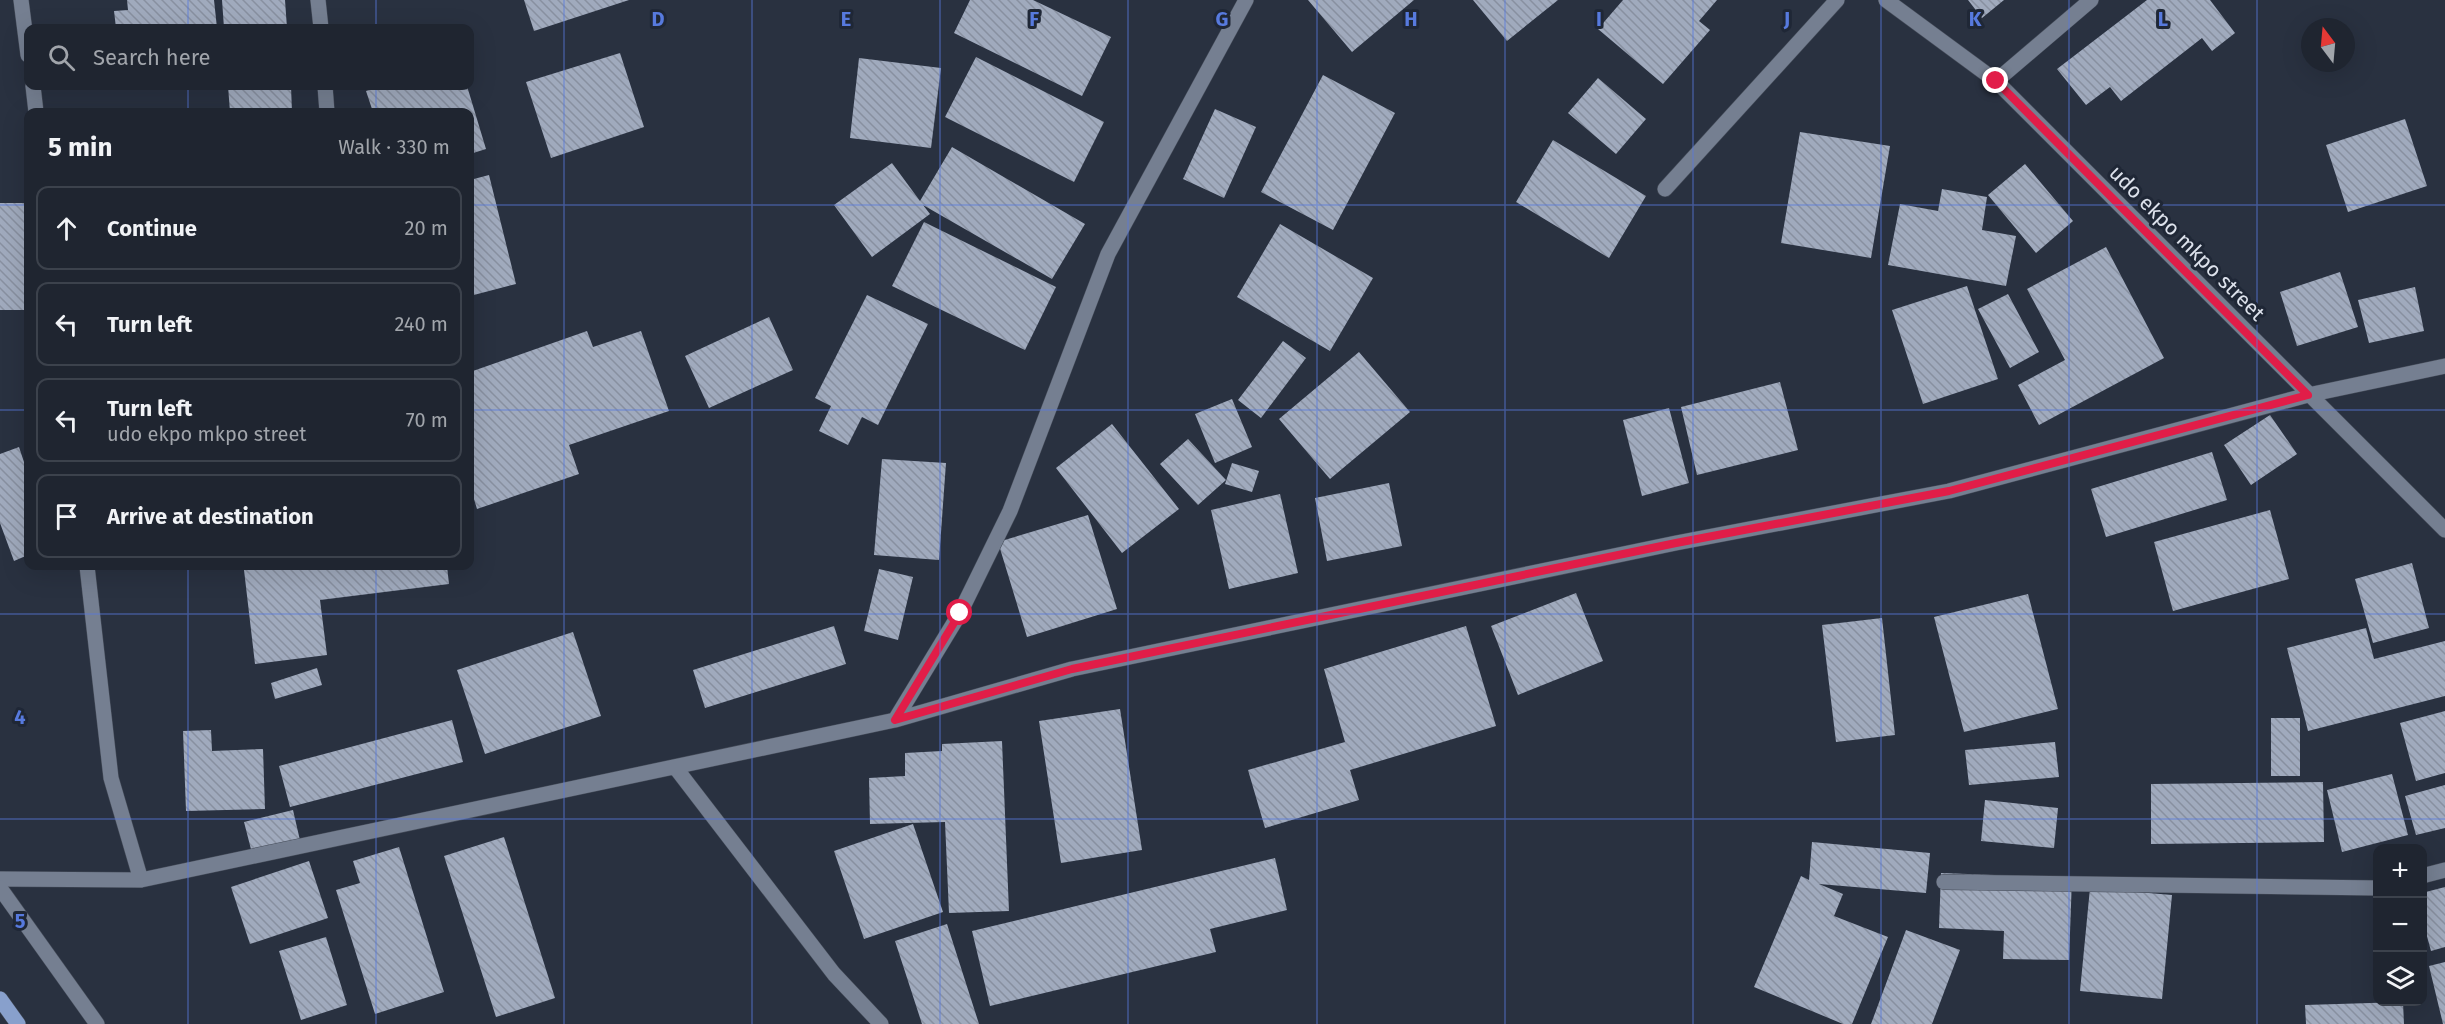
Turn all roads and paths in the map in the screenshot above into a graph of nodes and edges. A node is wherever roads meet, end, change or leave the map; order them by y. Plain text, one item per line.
1 (21, 0) edge
2 (318, 0) edge
3 (1246, 0) edge
4 (1837, 0) edge
5 (1886, 0) edge
6 (2091, 0) edge
7 (24, 24) edge
8 (321, 24) edge
9 (1996, 81) junction
10 (33, 90) edge
11 (325, 90) edge
12 (36, 108) edge
13 (327, 108) edge
14 (1665, 189) dead end
15 (2445, 366) edge
16 (2308, 395) junction
17 (2445, 530) edge
18 (87, 570) edge
19 (895, 720) junction
20 (675, 767) junction
21 (2445, 870) edge
22 (2427, 875) edge
23 (0, 879) edge
24 (141, 880) junction
25 (1944, 882) dead end
26 (0, 888) edge
27 (2373, 888) edge
28 (0, 999) edge
29 (18, 1024) edge
30 (97, 1024) edge
31 (881, 1024) edge

1 - 7 street
2 - 8 street
3 - 19 street
4 - 14 street
5 - 9 street, udo ekpo mkpo street
6 - 9 street
9 - 16 street, udo ekpo mkpo street
10 - 12 street
11 - 13 street
15 - 16 street
16 - 17 street, udo ekpo mkpo street
16 - 19 street
18 - 24 street
19 - 20 street
20 - 24 street
20 - 31 street
21 - 22 street
23 - 24 street
25 - 27 street
26 - 30 street
28 - 29 main road

